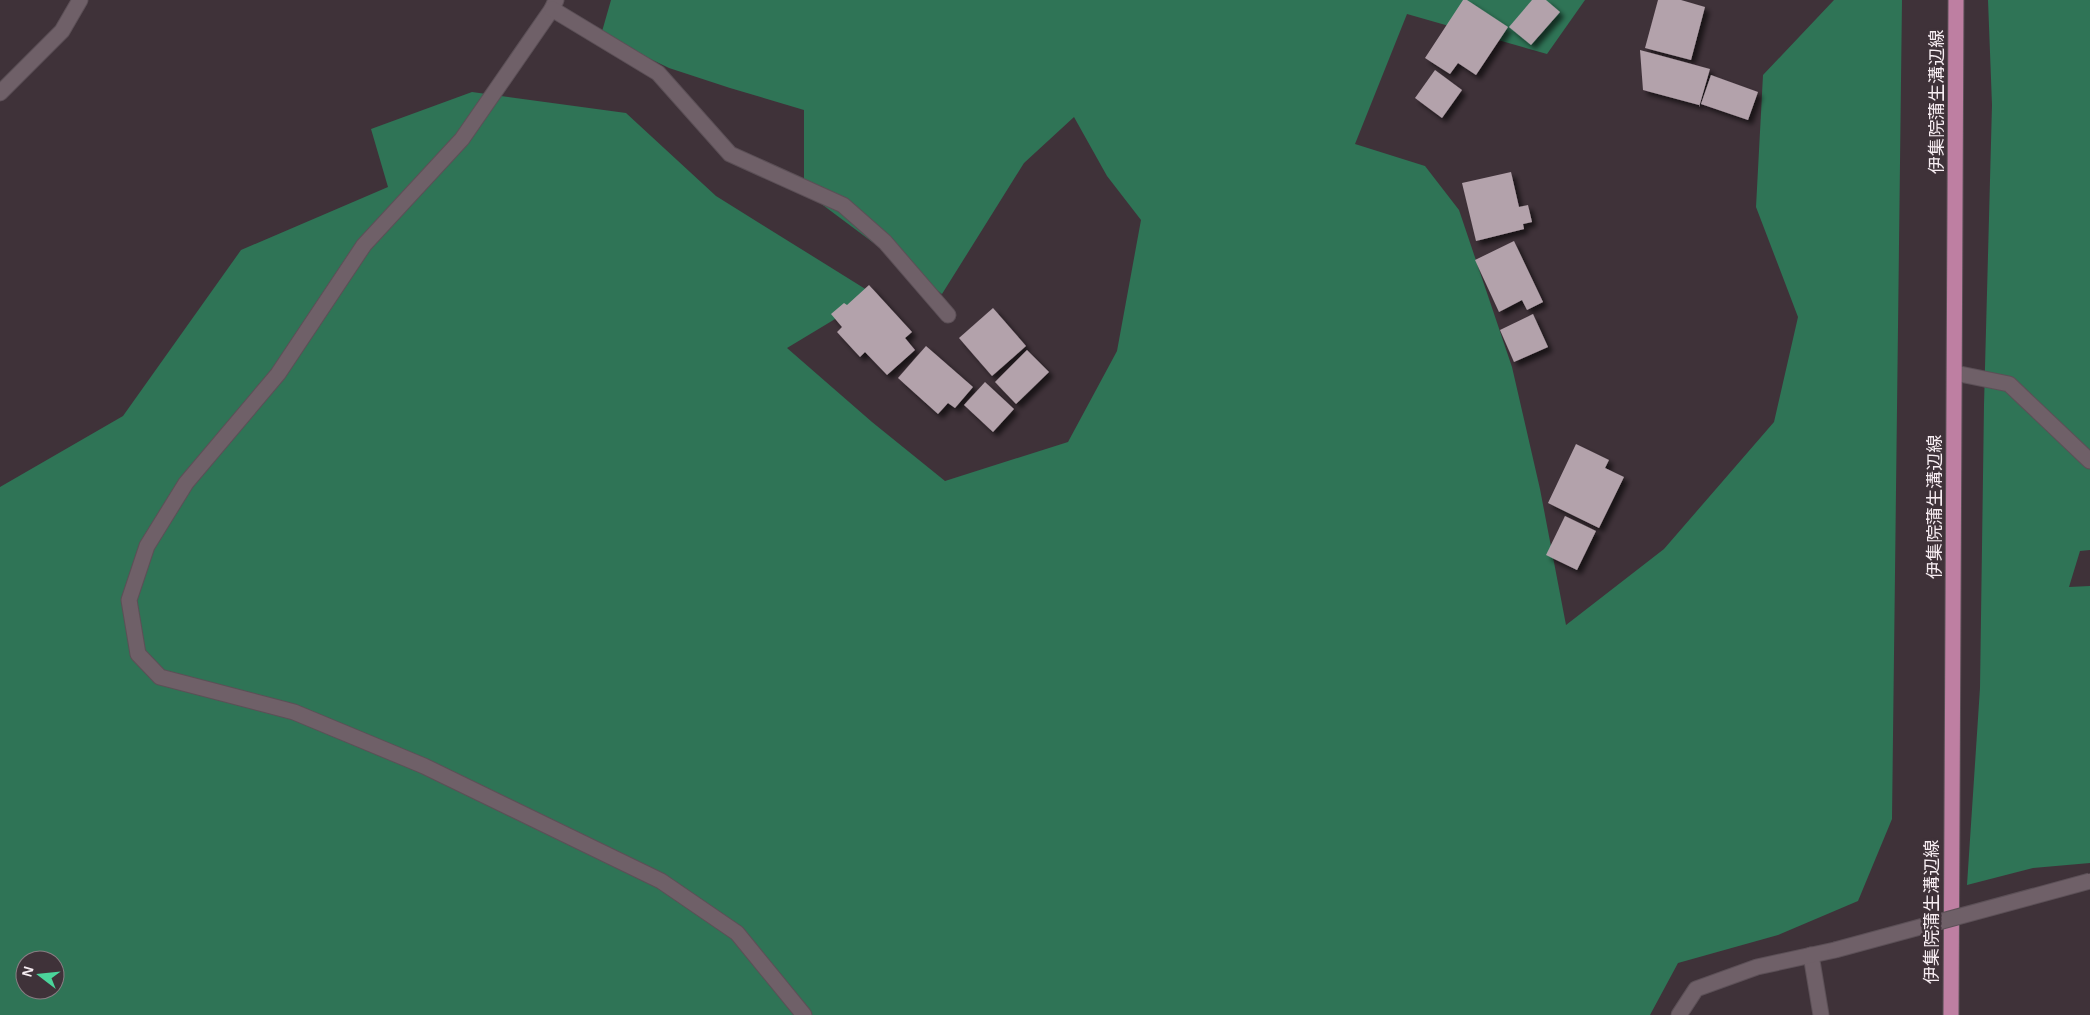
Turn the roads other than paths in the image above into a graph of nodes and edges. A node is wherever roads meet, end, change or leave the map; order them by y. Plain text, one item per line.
1 (80, 0) edge
2 (1956, 0) edge
3 (554, 5) edge
4 (0, 92) edge
5 (948, 316) dead end
6 (1955, 373) junction
7 (2090, 461) edge
8 (2090, 881) edge
9 (1811, 955) junction
10 (804, 1015) edge
11 (1679, 1015) edge
12 (1821, 1015) edge
13 (1950, 1015) edge

1 - 4 street
2 - 6 main road, 伊集院蒲生溝辺線
3 - 5 street
3 - 10 street
6 - 7 street
6 - 13 main road, 伊集院蒲生溝辺線
8 - 9 street, bridge
9 - 11 street
9 - 12 street

